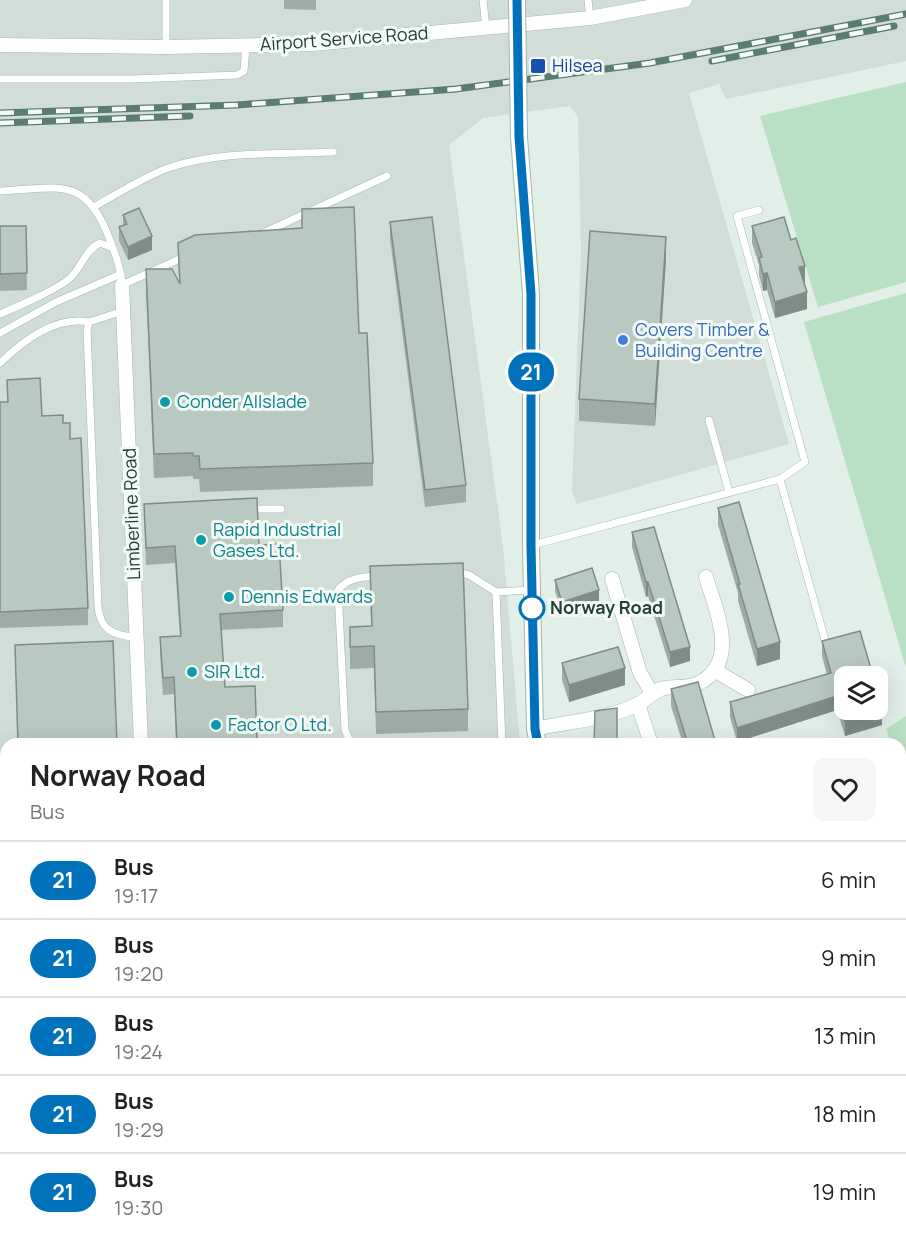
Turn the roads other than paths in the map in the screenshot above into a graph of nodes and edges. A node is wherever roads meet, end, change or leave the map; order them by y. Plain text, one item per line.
1 (166, 0) edge
2 (483, 0) edge
3 (517, 0) edge
4 (588, 0) edge
5 (685, 0) edge
6 (590, 18) junction
7 (486, 28) junction
8 (0, 45) edge
9 (246, 46) junction
10 (166, 47) junction
11 (0, 79) edge
12 (333, 152) dead end
13 (387, 177) dead end
14 (0, 191) edge
15 (94, 207) junction
16 (759, 210) dead end
17 (250, 239) edge
18 (113, 248) junction
19 (190, 254) edge
20 (122, 279) junction
21 (123, 311) junction
22 (0, 314) edge
23 (89, 322) junction
24 (0, 333) edge
25 (0, 363) edge
26 (709, 420) dead end
27 (780, 479) junction
28 (729, 492) junction
29 (236, 509) edge
30 (281, 509) dead end
31 (531, 546) junction
32 (449, 571) edge
33 (381, 576) edge
34 (706, 577) dead end
35 (612, 579) dead end
36 (532, 590) junction
37 (496, 592) junction
38 (136, 638) junction
39 (825, 640) edge
40 (714, 670) junction
41 (748, 690) dead end
42 (652, 693) junction
43 (638, 704) junction
44 (141, 738) edge
45 (348, 738) edge
46 (502, 738) edge
47 (537, 738) edge
48 (649, 738) edge

1 - 10 lane
2 - 7 lane
3 - 31 street, bridge
4 - 6 lane
5 - 6 street, Airport Service Road
6 - 7 street, Airport Service Road
7 - 9 street, Airport Service Road
8 - 10 street, Airport Service Road
9 - 10 street, Airport Service Road
9 - 11 lane
12 - 15 lane
13 - 17 lane
14 - 15 lane
15 - 18 lane
16 - 27 lane
18 - 20 lane
18 - 22 lane
19 - 20 lane
20 - 21 street, Limberline Road
20 - 24 lane
21 - 23 lane
21 - 38 street, Limberline Road
23 - 25 lane
23 - 38 lane
26 - 28 lane
27 - 28 lane
27 - 39 lane
28 - 31 lane
29 - 30 lane
31 - 36 street
32 - 37 lane
33 - 45 lane
34 - 40 street
35 - 42 street
36 - 37 lane
36 - 47 street
37 - 46 lane
38 - 44 street, Limberline Road
40 - 41 street
40 - 42 street
42 - 43 street
43 - 47 street
43 - 48 street

